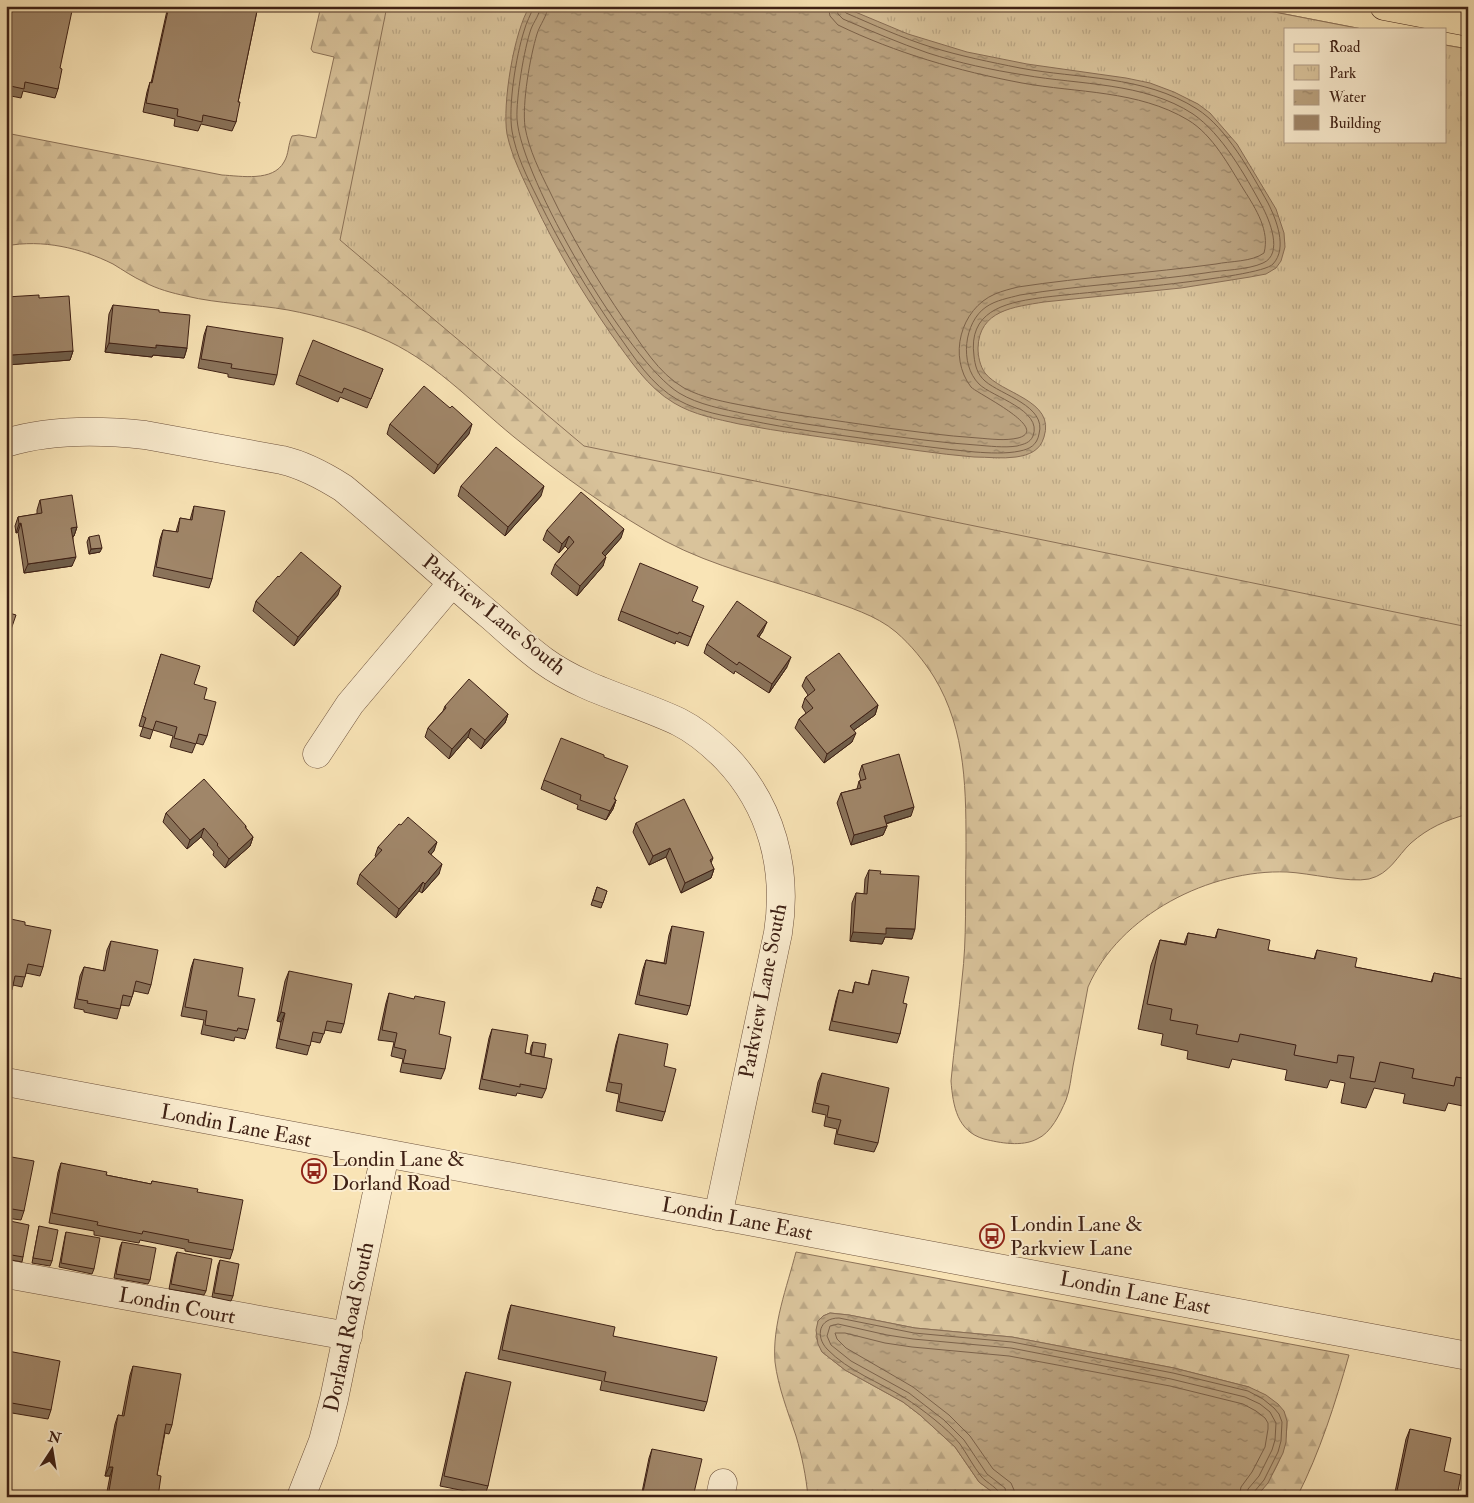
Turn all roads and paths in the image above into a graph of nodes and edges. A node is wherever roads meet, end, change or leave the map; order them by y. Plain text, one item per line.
1 (1384, 6) edge
2 (1468, 22) edge
3 (6, 443) edge
4 (452, 583) junction
5 (317, 754) dead end
6 (6, 1082) edge
7 (385, 1154) junction
8 (718, 1216) junction
9 (6, 1274) edge
10 (348, 1336) junction
11 (1468, 1356) edge
12 (301, 1497) edge

1 - 2 main road
3 - 4 street, Parkview Lane South
4 - 5 street
4 - 8 street, Parkview Lane South
6 - 7 street, Londin Lane East
7 - 8 street, Londin Lane East
7 - 10 street, Dorland Road South
8 - 11 street, Londin Lane East
9 - 10 street, Londin Court
10 - 12 street, Dorland Road South

